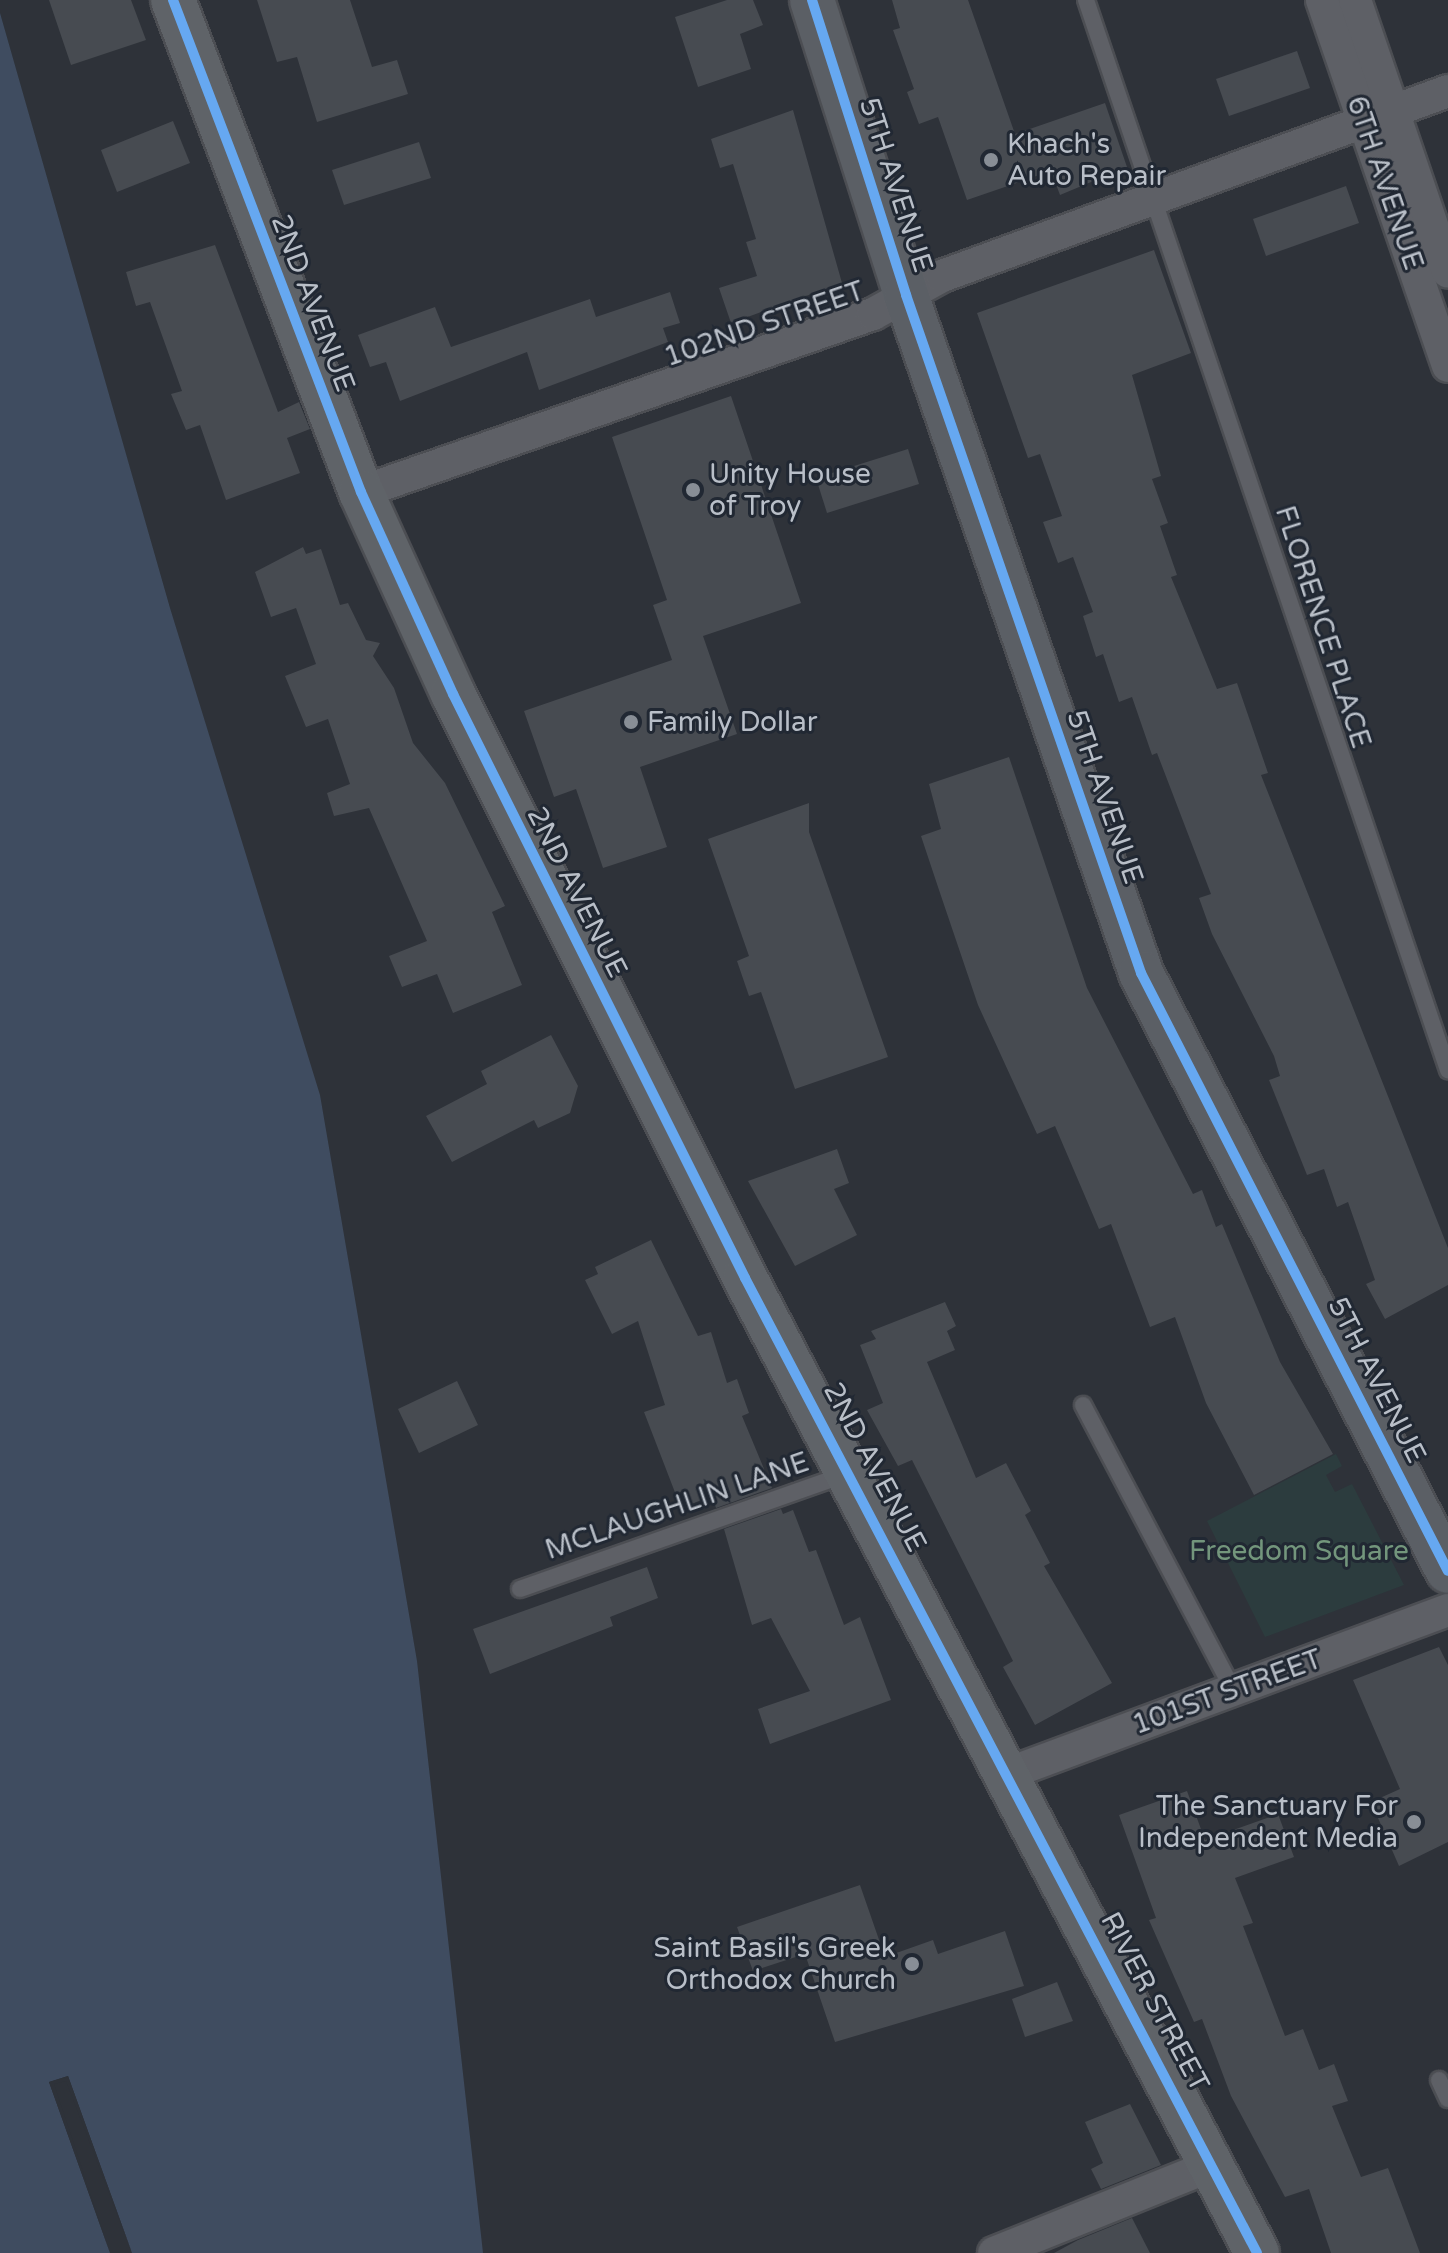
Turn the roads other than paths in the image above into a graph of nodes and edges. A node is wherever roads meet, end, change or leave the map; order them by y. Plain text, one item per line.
1 (173, 0) edge
2 (812, 0) edge
3 (1086, 0) edge
4 (1322, 0) edge
5 (1355, 0) edge
6 (1448, 91) edge
7 (1378, 116) junction
8 (1153, 200) junction
9 (1448, 272) edge
10 (906, 295) junction
11 (1448, 366) edge
12 (361, 492) junction
13 (1448, 1070) edge
14 (1083, 1405) dead end
15 (851, 1472) junction
16 (1448, 1571) edge
17 (520, 1589) dead end
18 (1448, 1610) edge
19 (1233, 1690) junction
20 (1007, 1774) junction
21 (1439, 2080) dead end
22 (1448, 2099) edge
23 (1213, 2165) junction
24 (994, 2253) edge
25 (1257, 2253) edge

1 - 12 main road, 2ND AVENUE
2 - 10 street, 5TH AVENUE
3 - 8 lane, FLORENCE PLACE
4 - 7 street, 6TH AVENUE
5 - 7 street, 6TH AVENUE
6 - 7 street, 102ND STREET
7 - 8 street, 102ND STREET
7 - 9 street, 6TH AVENUE
7 - 11 street, 6TH AVENUE
8 - 10 street, 102ND STREET
8 - 13 lane, FLORENCE PLACE
10 - 12 street, 102ND STREET
10 - 16 street, 5TH AVENUE
12 - 15 main road, 2ND AVENUE
14 - 19 lane
15 - 17 lane, MCLAUGHLIN LANE
15 - 20 main road, 2ND AVENUE
18 - 19 street, 101ST STREET
19 - 20 street, 101ST STREET
20 - 23 main road, RIVER STREET
21 - 22 lane
23 - 24 street
23 - 25 main road, RIVER STREET

